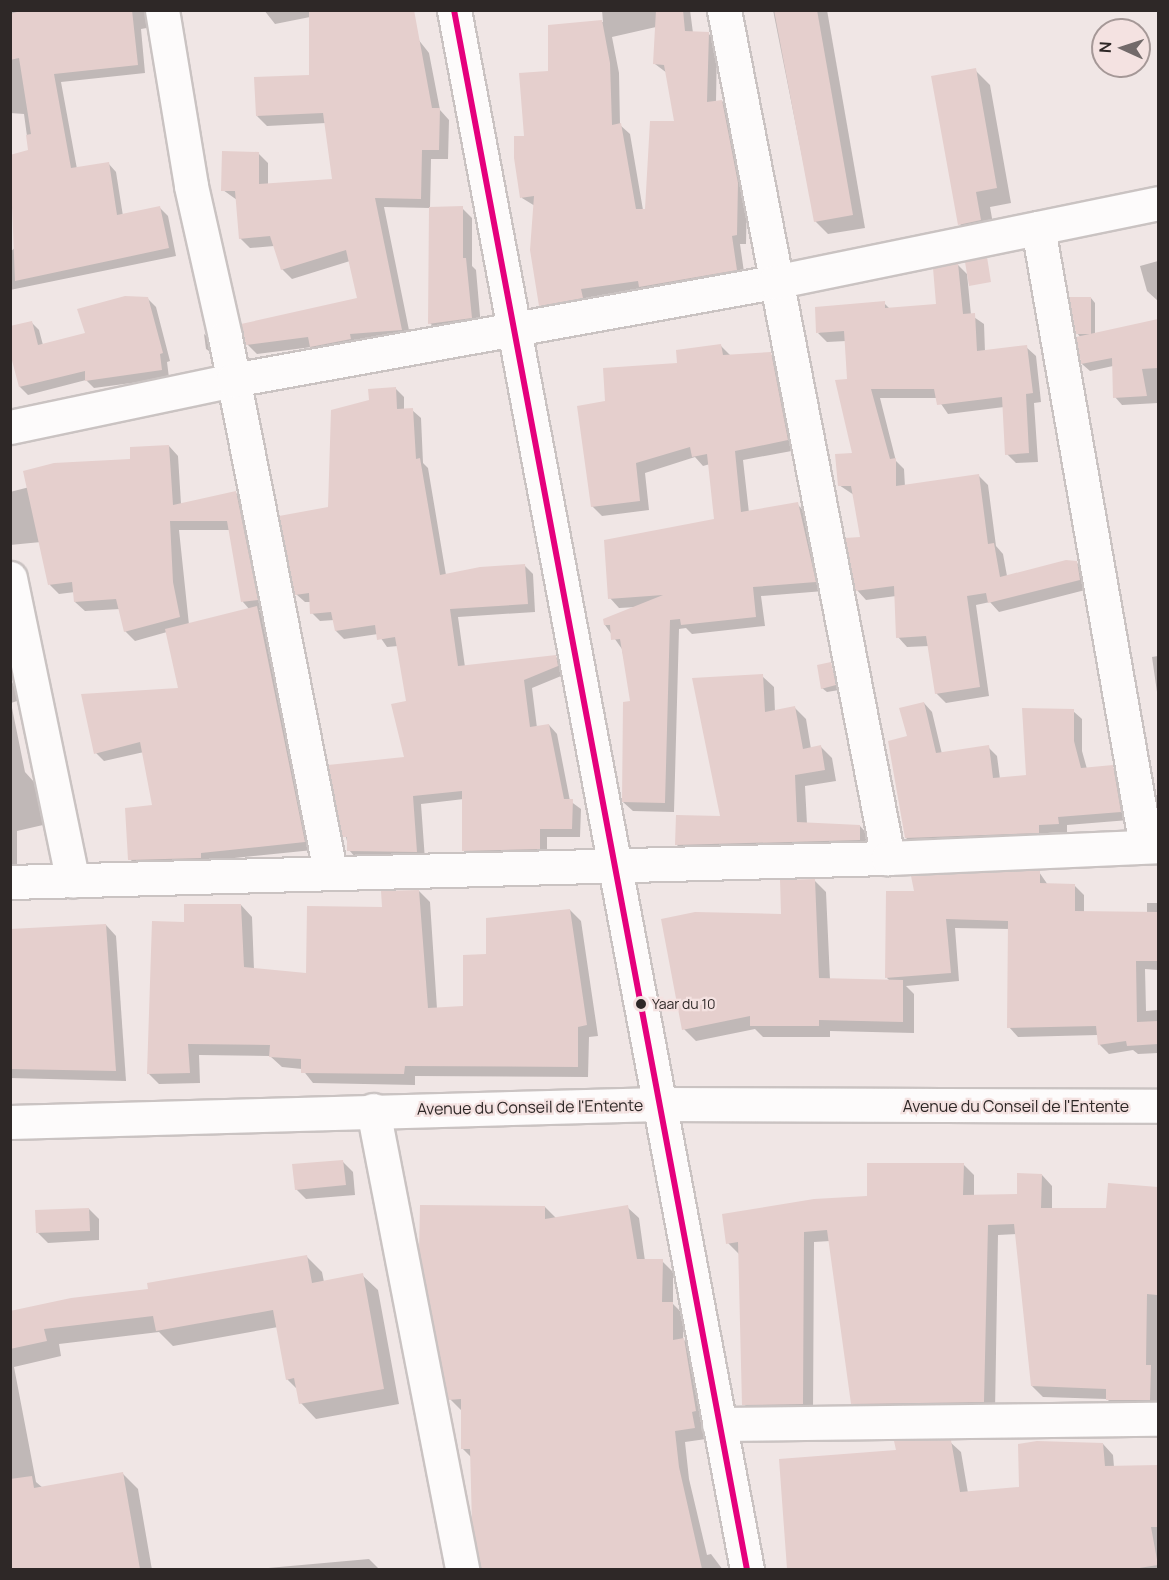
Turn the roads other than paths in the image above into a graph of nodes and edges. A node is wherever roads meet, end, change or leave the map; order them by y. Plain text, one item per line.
1 (162, 10) edge
2 (453, 10) edge
3 (724, 10) edge
4 (1158, 203) edge
5 (1038, 228) junction
6 (774, 282) junction
7 (514, 327) junction
8 (233, 380) junction
9 (10, 427) edge
10 (10, 578) edge
11 (1152, 846) edge
12 (888, 858) junction
13 (614, 866) junction
14 (330, 870) junction
15 (73, 881) junction
16 (10, 882) edge
17 (660, 1104) junction
18 (1158, 1106) edge
19 (372, 1110) junction
20 (10, 1122) edge
21 (1158, 1419) edge
22 (719, 1424) junction
23 (462, 1569) edge
24 (747, 1569) edge

1 - 8 street
2 - 7 street
3 - 6 street
4 - 5 street
5 - 6 street
5 - 11 street
6 - 7 street
6 - 12 street
7 - 8 street
7 - 13 street
8 - 9 street
8 - 14 street
10 - 15 street
11 - 12 street
12 - 13 street
13 - 14 street
13 - 17 street
14 - 15 street
15 - 16 street
17 - 18 street, Avenue du Conseil de l'Entente
17 - 19 street, Avenue du Conseil de l'Entente
17 - 22 street
19 - 20 street, Avenue du Conseil de l'Entente
19 - 23 street
21 - 22 street
22 - 24 street

